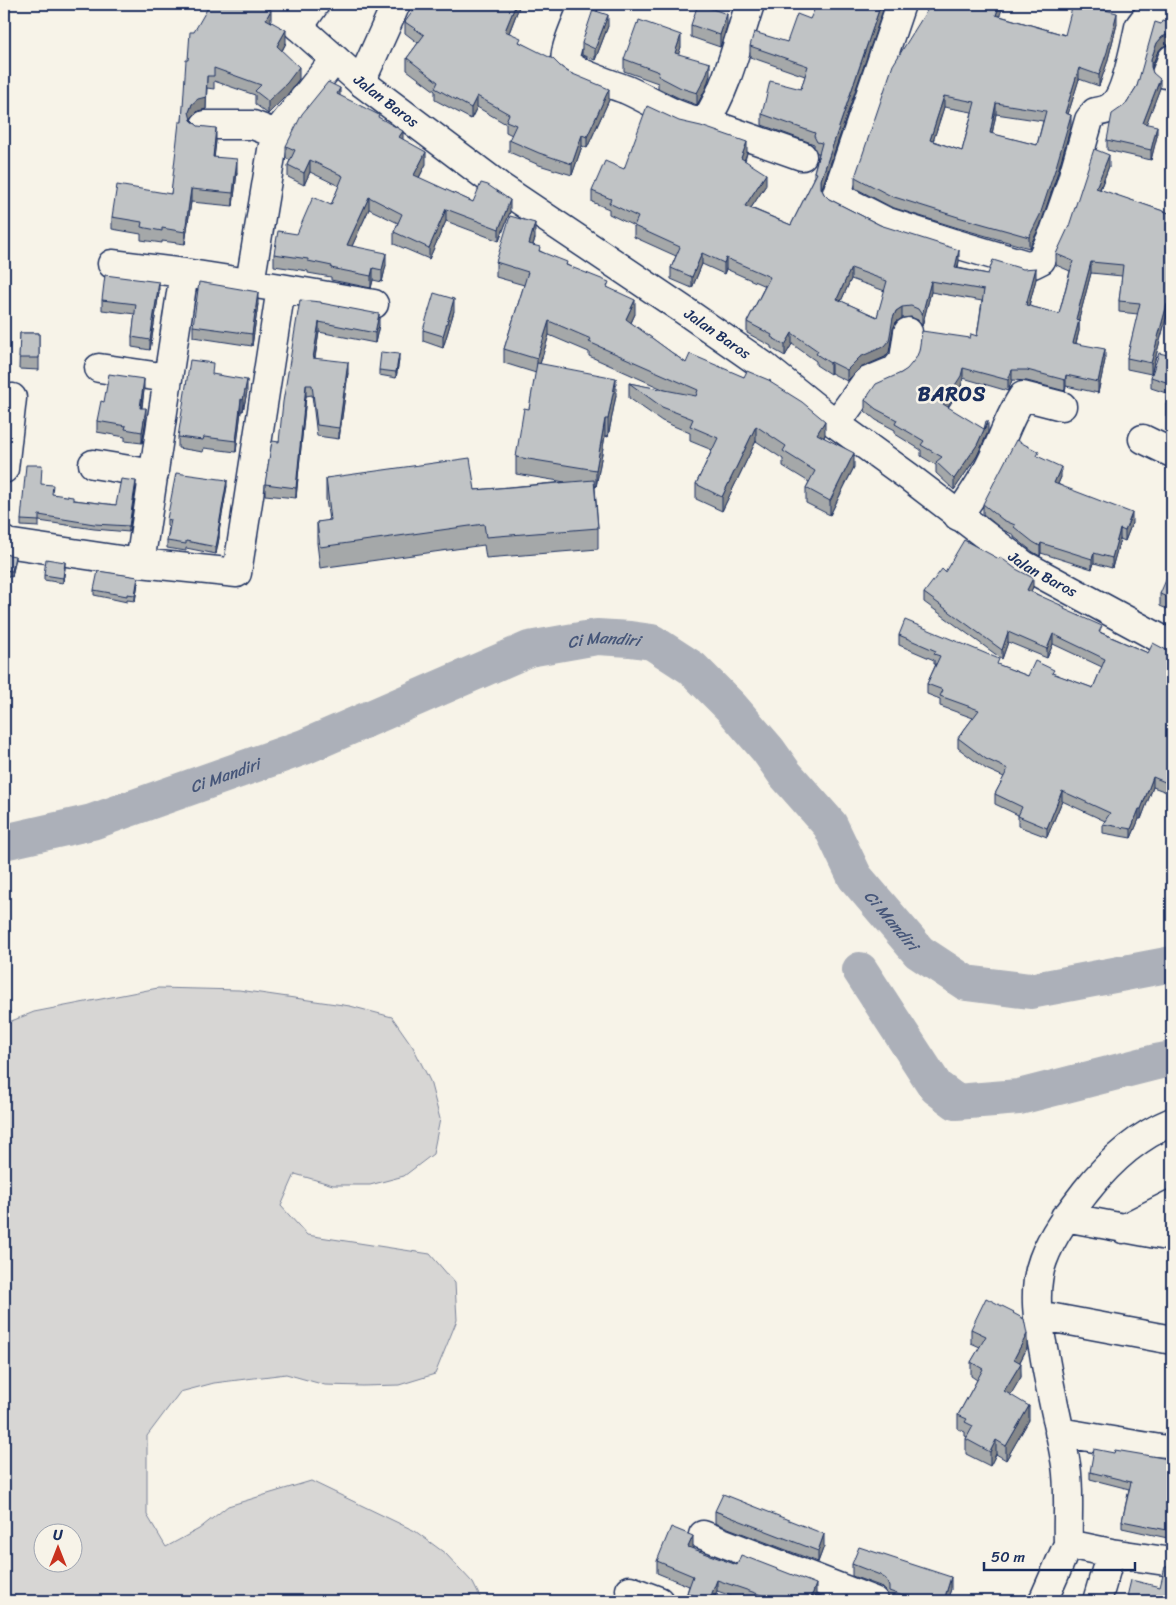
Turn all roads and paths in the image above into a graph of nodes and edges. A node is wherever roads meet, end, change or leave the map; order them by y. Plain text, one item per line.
1 (273, 4) edge
2 (315, 4) edge
3 (396, 4) edge
4 (584, 4) edge
5 (750, 4) edge
6 (901, 4) edge
7 (1172, 18) edge
8 (299, 27) junction
9 (335, 59) junction
10 (361, 82) junction
11 (705, 122) junction
12 (205, 125) edge
13 (276, 134) junction
14 (802, 156) dead end
15 (112, 264) dead end
16 (184, 273) junction
17 (250, 283) junction
18 (281, 288) junction
19 (374, 304) dead end
20 (908, 332) dead end
21 (99, 368) dead end
22 (168, 378) junction
23 (12, 398) dead end
24 (1062, 406) dead end
25 (836, 424) junction
26 (1143, 439) dead end
27 (1172, 453) edge
28 (92, 464) dead end
29 (4, 469) edge
30 (154, 474) junction
31 (958, 516) junction
32 (4, 542) edge
33 (140, 563) junction
34 (1172, 644) edge
35 (1172, 1122) edge
36 (1172, 1204) edge
37 (1065, 1218) junction
38 (1124, 1228) junction
39 (1172, 1237) edge
40 (1038, 1315) junction
41 (1172, 1340) edge
42 (1060, 1432) junction
43 (1172, 1451) edge
44 (703, 1535) dead end
45 (1068, 1544) junction
46 (1111, 1553) junction
47 (1172, 1562) edge
48 (630, 1590) dead end
49 (659, 1601) edge
50 (874, 1601) edge
51 (1042, 1601) edge
52 (1097, 1601) edge

1 - 8 street, Jalan Baros
2 - 8 street
3 - 10 street
4 - 11 street
5 - 11 street
6 - 7 street
8 - 9 street, Jalan Baros
9 - 10 street, Jalan Baros
9 - 13 street
10 - 25 street, Jalan Baros
11 - 14 street
12 - 13 street
13 - 17 street
15 - 16 street
16 - 17 street
16 - 22 street
17 - 18 street
18 - 19 street
18 - 33 street
20 - 25 street
21 - 22 street
22 - 30 street
23 - 29 street
24 - 31 street
25 - 31 street, Jalan Baros
26 - 27 street
28 - 30 street
30 - 33 street
31 - 34 street, Jalan Baros
32 - 33 street
35 - 37 street
36 - 38 street
37 - 38 street
37 - 40 street
38 - 39 street
40 - 41 street
40 - 42 street
42 - 43 street
42 - 45 street
44 - 50 street
45 - 46 street
45 - 51 street
46 - 47 street
46 - 52 street
48 - 49 street

